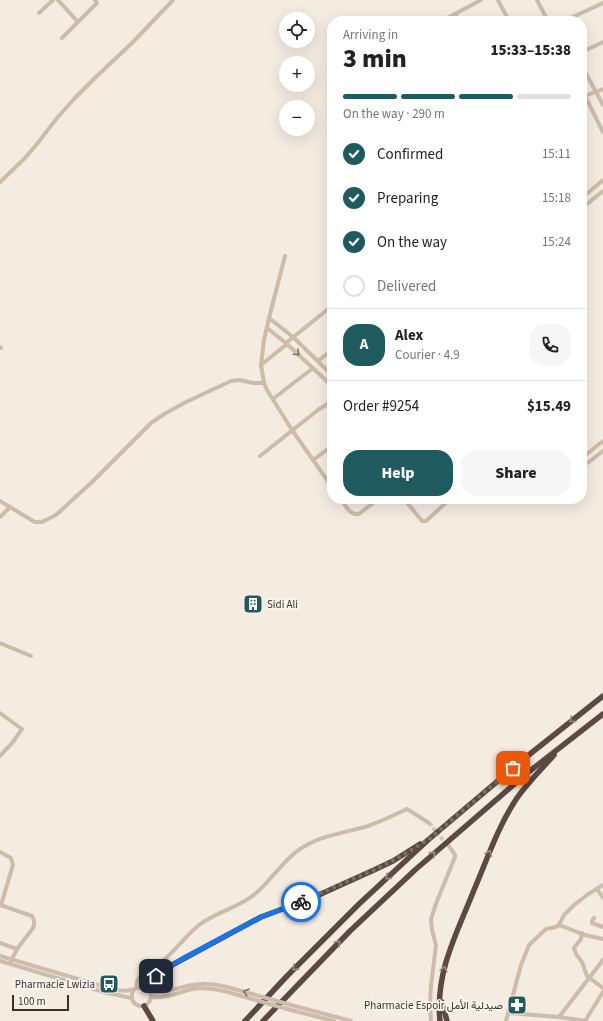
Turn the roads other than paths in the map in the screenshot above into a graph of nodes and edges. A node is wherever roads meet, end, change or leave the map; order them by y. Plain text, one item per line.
1 (53, 0) edge
2 (58, 0) edge
3 (95, 0) edge
4 (173, 0) edge
5 (481, 0) edge
6 (498, 0) edge
7 (537, 0) edge
8 (603, 3) edge
9 (39, 12) dead end
10 (455, 14) joint
11 (451, 16) edge
12 (506, 16) edge
13 (545, 16) edge
14 (575, 16) edge
15 (78, 22) junction
16 (62, 38) dead end
17 (603, 42) edge
18 (587, 50) edge
19 (587, 76) edge
20 (603, 89) edge
21 (595, 91) junction
22 (587, 95) edge
23 (587, 100) edge
24 (603, 105) edge
25 (603, 132) edge
26 (603, 180) edge
27 (0, 182) edge
28 (603, 192) edge
29 (587, 194) edge
30 (587, 204) edge
31 (286, 256) dead end
32 (327, 310) edge
33 (269, 318) junction
34 (267, 328) junction
35 (293, 337) junction
36 (286, 344) junction
37 (327, 354) edge
38 (318, 361) junction
39 (261, 365) junction
40 (313, 368) junction
41 (327, 370) edge
42 (327, 381) edge
43 (264, 383) junction
44 (273, 399) junction
45 (327, 405) edge
46 (292, 430) junction
47 (603, 441) edge
48 (327, 450) edge
49 (603, 451) edge
50 (587, 454) edge
51 (260, 456) dead end
52 (313, 460) junction
53 (587, 463) edge
54 (327, 480) edge
55 (0, 500) edge
56 (344, 504) edge
57 (372, 504) edge
58 (408, 504) edge
59 (445, 504) edge
60 (10, 507) junction
61 (0, 517) edge
62 (1, 645) edge
63 (31, 656) dead end
64 (603, 696) edge
65 (0, 713) edge
66 (603, 714) edge
67 (564, 745) junction
68 (0, 756) edge
69 (430, 824) tunnel mouth
70 (428, 840) junction
71 (449, 846) tunnel mouth
72 (0, 852) edge
73 (603, 885) edge
74 (597, 889) junction
75 (603, 898) edge
76 (0, 905) edge
77 (594, 918) dead end
78 (559, 925) junction
79 (603, 927) edge
80 (582, 933) junction
81 (603, 939) edge
82 (0, 943) edge
83 (18, 949) junction
84 (0, 956) edge
85 (12, 960) junction
86 (603, 960) edge
87 (0, 961) edge
88 (9, 964) junction
89 (589, 978) junction
90 (145, 987) junction
91 (136, 988) junction
92 (441, 988) junction
93 (603, 988) edge
94 (150, 992) junction
95 (603, 992) edge
96 (151, 997) junction
97 (132, 998) junction
98 (144, 1006) junction
99 (508, 1013) junction
100 (559, 1018) junction
101 (153, 1021) edge
102 (245, 1021) edge
103 (263, 1021) edge
104 (334, 1021) edge
105 (351, 1021) edge
106 (431, 1021) edge
107 (440, 1021) edge
108 (447, 1021) edge
109 (506, 1021) edge
110 (585, 1021) edge

1 - 9 street
2 - 15 street
3 - 15 street
4 - 27 street
5 - 10 street
6 - 12 street
7 - 13 street
8 - 14 street
10 - 11 street
15 - 16 street
17 - 18 street
19 - 21 street
20 - 21 street
21 - 22 street
21 - 24 street
23 - 25 street
26 - 29 street
28 - 30 street
31 - 33 street
32 - 35 street
33 - 34 street
33 - 35 street
34 - 36 street
34 - 39 street
35 - 36 street
35 - 38 street
36 - 39 street
36 -> 40 street
37 - 38 street
38 - 41 street
39 - 43 street
40 - 42 street
40 - 44 street
43 - 44 street
43 - 60 street
44 - 46 street
45 - 46 street
46 - 51 street
46 - 52 street
47 - 50 street
48 - 52 street
49 - 53 street
52 - 54 street
55 - 60 street
56 - 57 street
58 - 59 street
60 - 61 street
62 - 63 street
64 -> 70 highway
65 - 68 street
66 - 67 highway
92 -> 67 highway
103 -> 67 highway
69 - 91 street
70 - 90 highway
70 -> 102 highway
71 - 106 street
72 - 76 street
73 - 74 street
74 - 75 street
74 - 78 street
76 - 83 street
77 - 79 street
78 - 80 street
78 - 99 street
80 - 81 street
80 - 89 street
82 - 83 street
83 - 85 street
84 - 85 street
85 - 88 street
85 - 91 street
86 - 89 street
87 - 88 street
88 - 97 street
89 - 93 street
89 - 100 street
90 - 91 street
90 - 94 street
91 - 97 street
92 - 107 highway
92 - 108 highway
94 - 96 street
105 -> 94 street, bridge
95 - 110 street
96 - 98 street
96 - 104 street, bridge
97 - 98 street
98 - 101 highway
99 - 100 street
99 - 109 street
100 - 110 street

